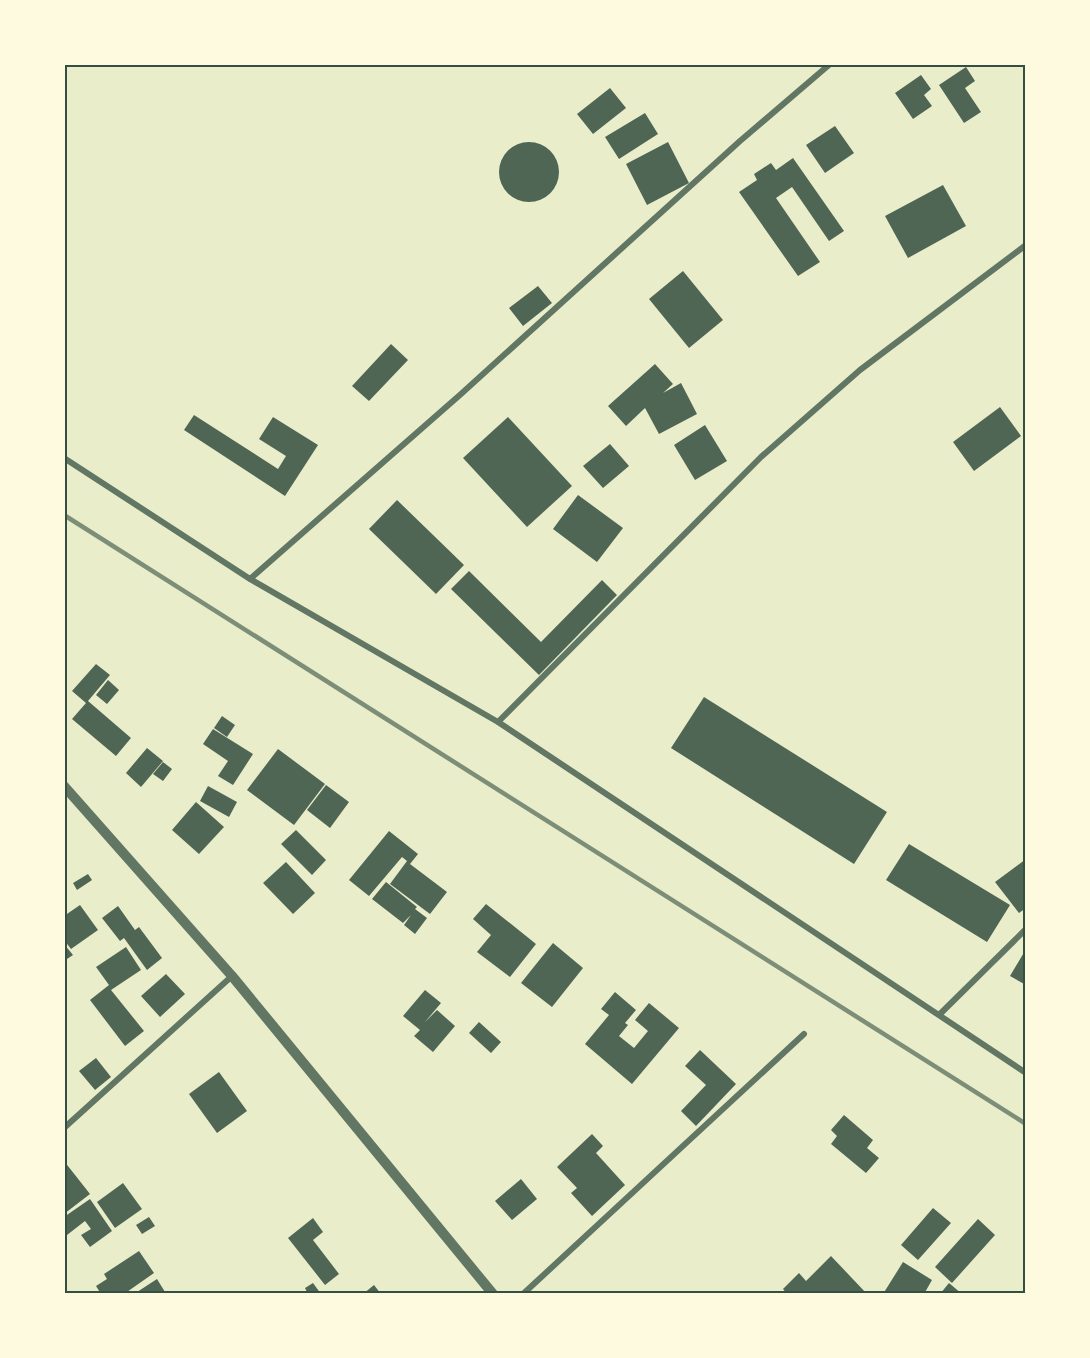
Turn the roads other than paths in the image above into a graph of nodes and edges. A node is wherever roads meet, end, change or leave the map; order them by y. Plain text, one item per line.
1 (830, 64) edge
2 (1026, 245) edge
3 (64, 458) edge
4 (250, 579) junction
5 (498, 722) junction
6 (64, 786) edge
7 (1026, 929) edge
8 (232, 976) junction
9 (939, 1016) junction
10 (804, 1034) dead end
11 (1024, 1070) edge
12 (64, 1128) edge
13 (493, 1293) edge
14 (523, 1293) edge

1 - 4 street
2 - 5 street
3 - 4 street
4 - 5 street
5 - 9 street
6 - 8 street
7 - 9 street
8 - 12 street
8 - 13 street
9 - 11 street
10 - 14 street

